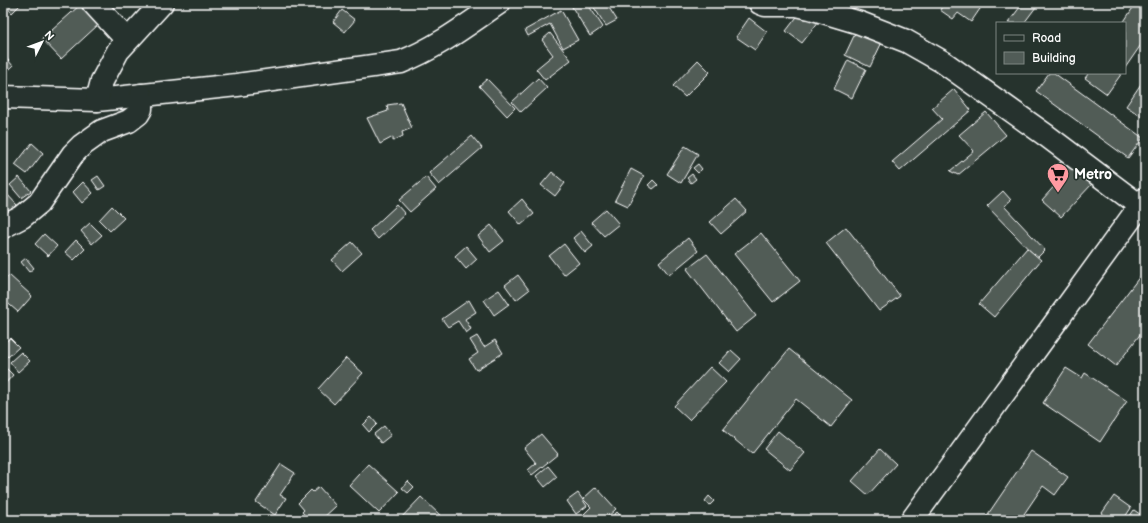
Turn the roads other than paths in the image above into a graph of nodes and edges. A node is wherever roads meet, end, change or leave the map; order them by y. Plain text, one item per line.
1 (93, 3) edge
2 (162, 3) edge
3 (499, 3) edge
4 (760, 3) edge
5 (127, 40) junction
6 (141, 95) junction
7 (3, 97) edge
8 (98, 100) junction
9 (1142, 203) edge
10 (3, 227) edge
11 (912, 520) edge

1 - 5 main road
2 - 5 main road
3 - 6 main road
4 - 9 main road
5 - 8 main road
6 - 8 main road
6 - 10 main road
7 - 8 main road
9 - 11 main road

